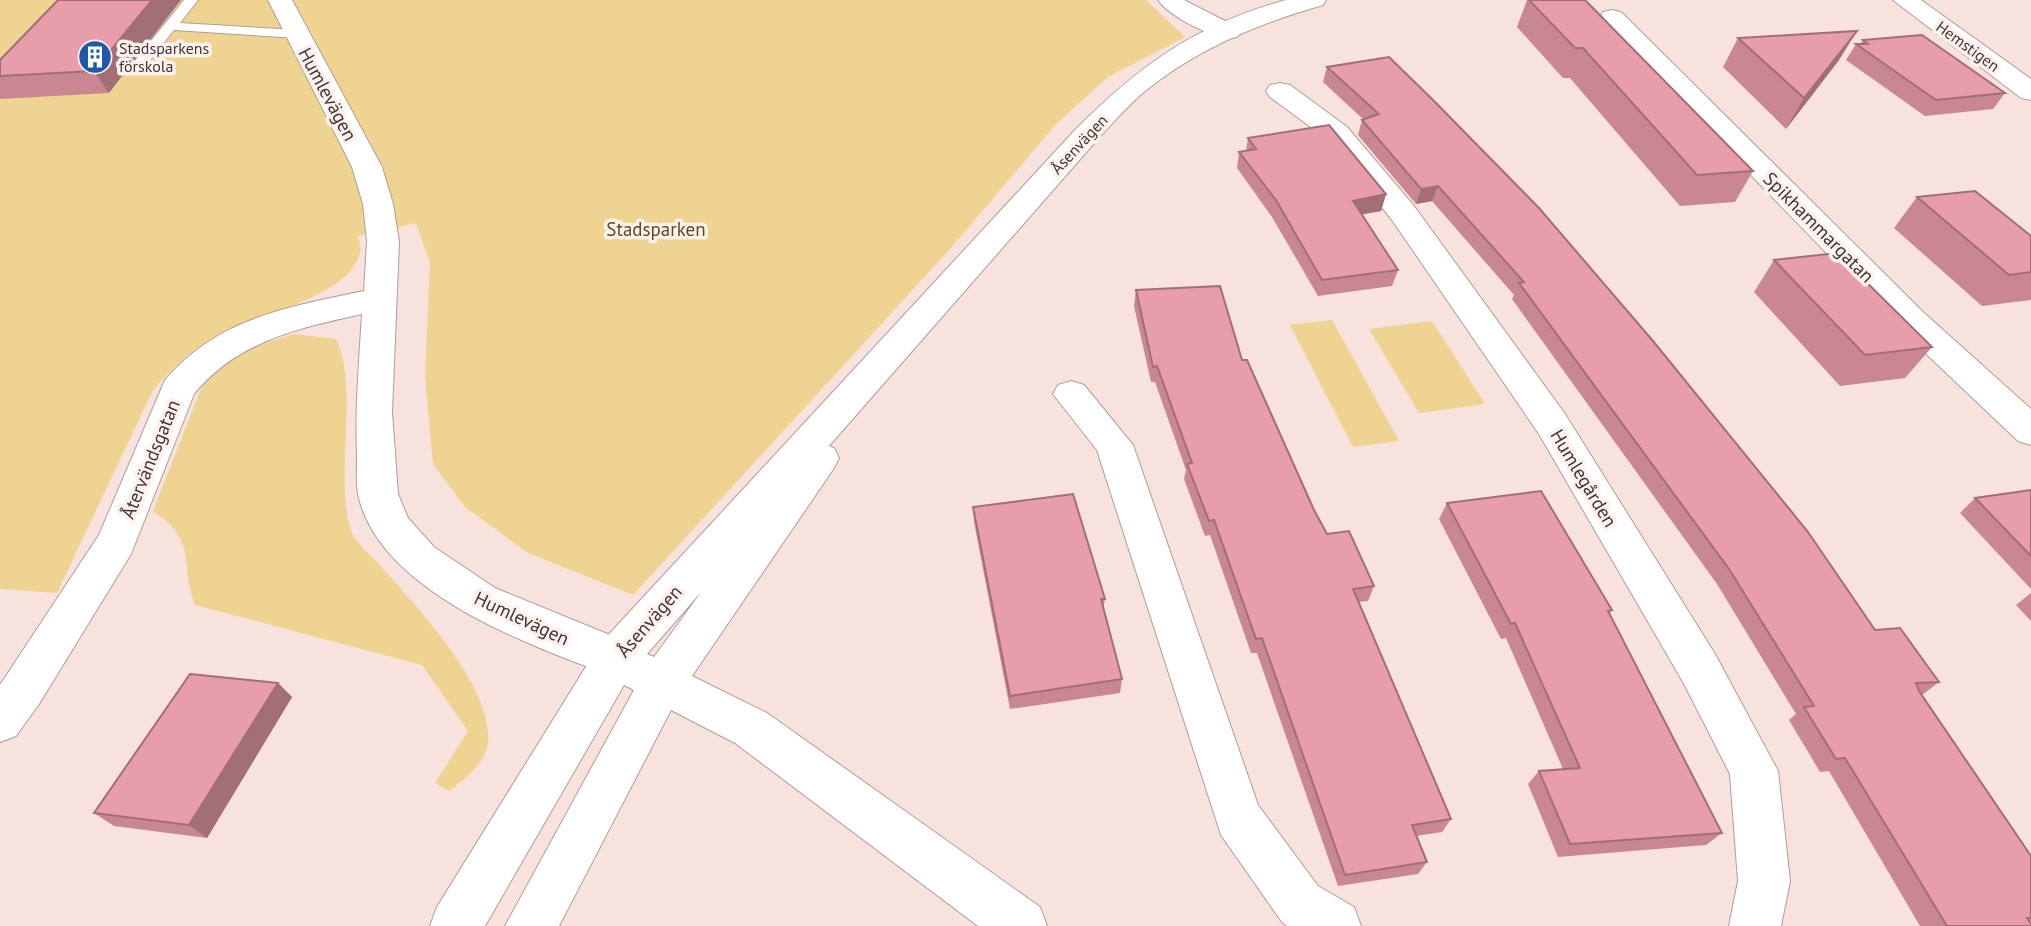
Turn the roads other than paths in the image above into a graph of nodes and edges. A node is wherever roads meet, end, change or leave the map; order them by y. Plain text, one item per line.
1 (191, 0) edge
2 (280, 0) edge
3 (1170, 0) edge
4 (1314, 0) edge
5 (1905, 0) edge
6 (1612, 17) dead end
7 (170, 26) junction
8 (1228, 32) junction
9 (297, 34) junction
10 (139, 65) dead end
11 (1280, 91) dead end
12 (2031, 92) edge
13 (380, 299) junction
14 (892, 352) junction
15 (1071, 394) dead end
16 (2031, 430) edge
17 (616, 658) junction
18 (660, 684) junction
19 (0, 721) edge
20 (456, 926) edge
21 (531, 926) edge
22 (1021, 926) edge
23 (1335, 926) edge
24 (1755, 926) edge

1 - 7 lane
2 - 9 street, Humlevägen
3 - 8 street
4 - 8 street, Åsenvägen
5 - 12 street, Hemstigen
6 - 16 street, Spikhammargatan
7 - 9 lane
7 - 10 lane
8 - 14 street, Åsenvägen
9 - 13 street, Humlevägen
11 - 24 street, Humlegården
13 - 17 street, Humlevägen
13 - 19 street, Återvändsgatan
14 - 17 street, Åsenvägen
14 - 18 street, Åsenvägen
15 - 23 street
17 - 18 street, Humlevägen
17 - 20 street, Åsenvägen
18 - 21 street, Åsenvägen
18 - 22 street, Humlevägen

